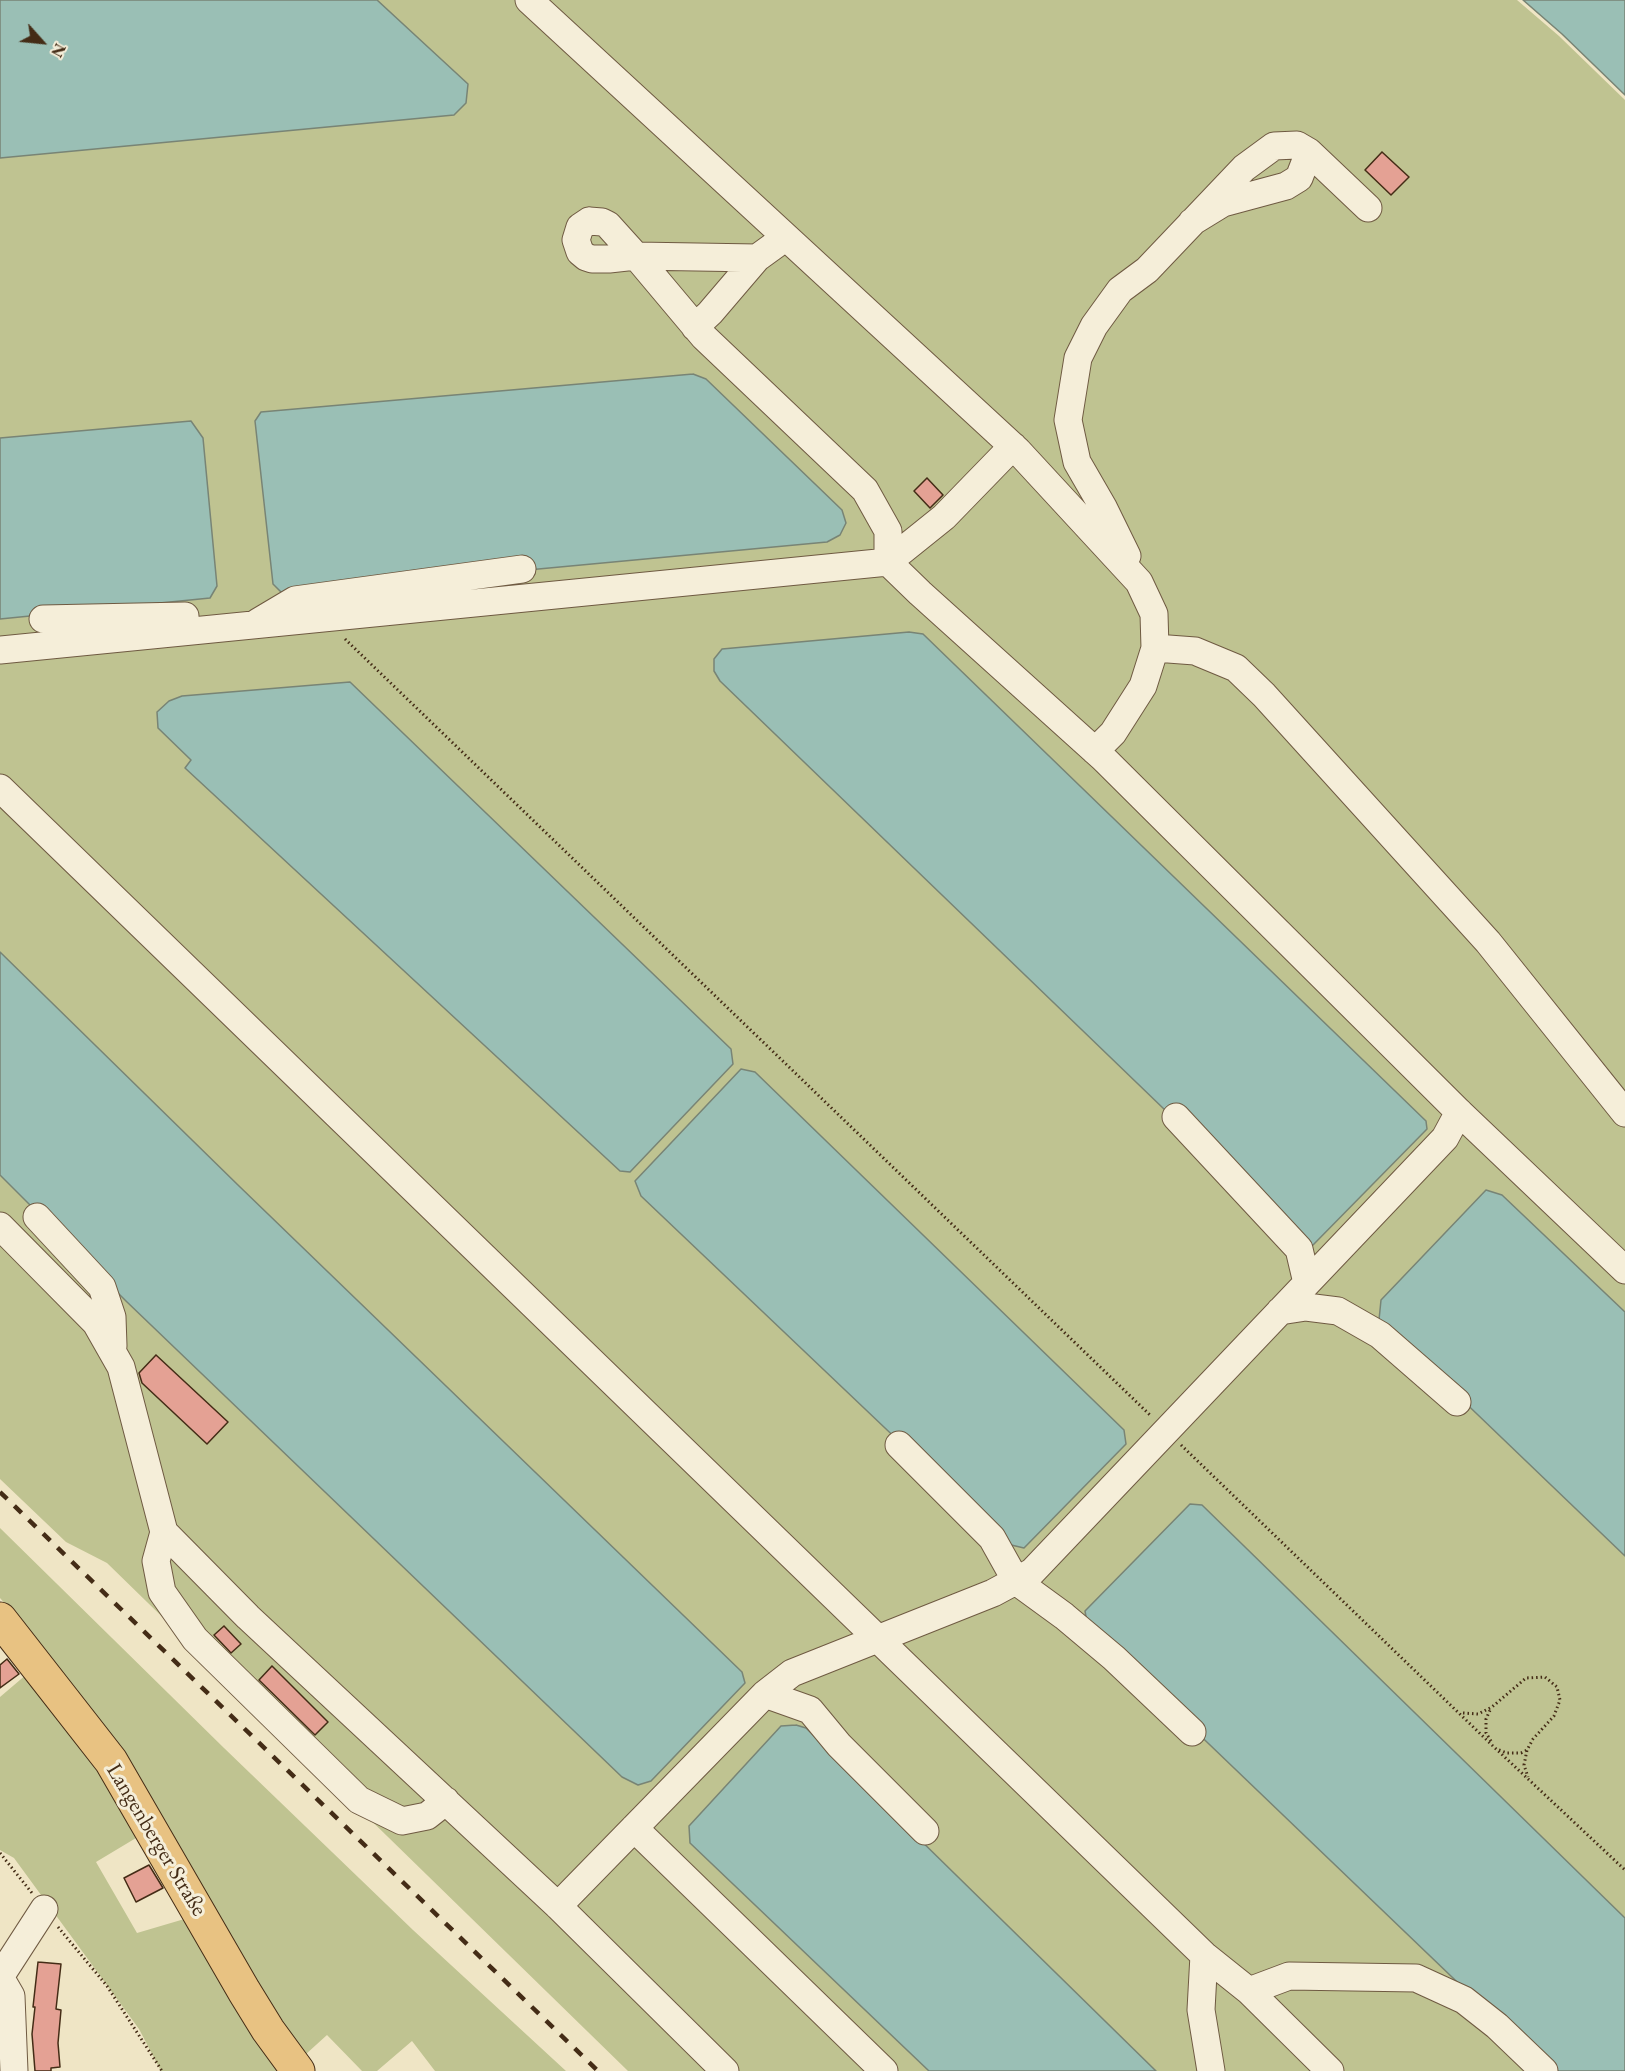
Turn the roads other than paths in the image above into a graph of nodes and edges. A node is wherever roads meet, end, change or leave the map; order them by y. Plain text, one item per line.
1 (529, 0) edge
2 (1309, 152) junction
3 (1368, 208) dead end
4 (1192, 222) junction
5 (786, 237) junction
6 (757, 258) junction
7 (696, 327) junction
8 (1013, 446) junction
9 (888, 562) junction
10 (522, 569) dead end
11 (1139, 582) junction
12 (43, 620) dead end
13 (253, 626) junction
14 (1155, 648) junction
15 (0, 650) edge
16 (1095, 751) junction
17 (0, 788) edge
18 (1459, 1112) junction
19 (1625, 1113) edge
20 (1176, 1117) dead end
21 (38, 1217) dead end
22 (0, 1226) edge
23 (1625, 1270) edge
24 (1307, 1283) junction
25 (1280, 1311) junction
26 (114, 1353) junction
27 (1457, 1402) dead end
28 (899, 1445) dead end
29 (164, 1532) junction
30 (1016, 1581) junction
31 (0, 1619) edge
32 (878, 1638) junction
33 (765, 1694) junction
34 (1192, 1732) dead end
35 (446, 1801) junction
36 (634, 1828) junction
37 (925, 1831) dead end
38 (558, 1906) junction
39 (44, 1909) road end
40 (1204, 1955) junction
41 (0, 1977) edge
42 (1249, 1991) junction
43 (14, 2071) edge
44 (298, 2071) edge
45 (725, 2071) edge
46 (884, 2071) edge
47 (1211, 2071) edge
48 (1330, 2071) edge
49 (1544, 2071) edge

1 - 5 street
2 - 3 street
2 - 4 street
2 - 4 street
4 - 11 street
5 - 6 street
5 - 8 street
6 - 7 street
6 - 7 street
7 - 9 street
8 - 9 street
8 - 11 street
9 - 13 street
9 - 16 street
10 - 13 street
11 - 14 street
12 - 13 street
13 - 15 street
14 - 16 street
14 - 19 street
16 - 18 street
17 - 32 street
18 - 23 street
18 - 24 street
20 - 24 street
21 - 26 street
22 - 26 street
24 - 25 street
25 - 27 street
25 - 30 street
26 - 29 street
28 - 30 street
29 - 35 street
29 - 35 street
30 - 32 street
30 - 34 street
31 - 44 main road, Langenberger Straße
32 - 33 street
32 - 40 street
33 - 36 street
33 - 37 street
35 - 38 street
36 - 38 street
36 - 46 street
38 - 45 street
39 - 41 street
40 - 42 street
40 - 47 street
41 - 43 street
42 - 48 street
42 - 49 street

